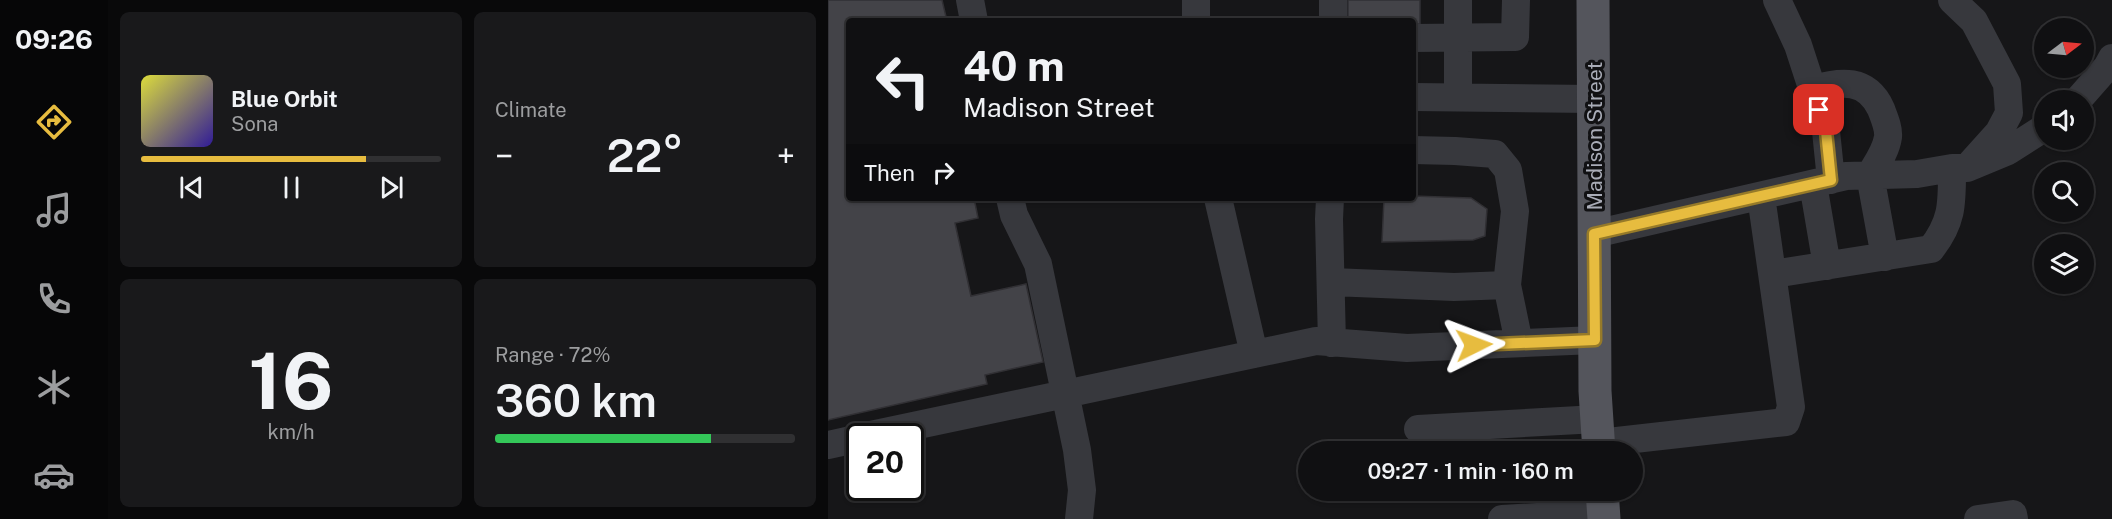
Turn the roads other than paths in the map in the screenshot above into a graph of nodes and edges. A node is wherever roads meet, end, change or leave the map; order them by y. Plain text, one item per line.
1 (970, 0) edge
2 (1196, 0) edge
3 (1334, 0) edge
4 (1458, 0) edge
5 (1516, 0) edge
6 (1593, 0) edge
7 (1776, 0) edge
8 (1952, 0) edge
9 (973, 18) edge
10 (1197, 18) edge
11 (1333, 18) edge
12 (1416, 38) edge
13 (1457, 38) junction
14 (2112, 57) edge
15 (1813, 89) junction
16 (2087, 90) edge
17 (1416, 97) edge
18 (1458, 97) junction
19 (1593, 99) junction
20 (2034, 134) edge
21 (1416, 150) edge
22 (1960, 168) junction
23 (1870, 175) junction
24 (1822, 182) junction
25 (1761, 196) junction
26 (1011, 201) edge
27 (1219, 201) edge
28 (1330, 201) edge
29 (1594, 234) junction
30 (1885, 257) junction
31 (1827, 266) junction
32 (1773, 274) junction
33 (1332, 282) junction
34 (1507, 285) junction
35 (1595, 340) junction
36 (1332, 343) junction
37 (1519, 343) junction
38 (1254, 354) junction
39 (1065, 394) junction
40 (924, 424) edge
41 (1418, 429) dead end
42 (1598, 438) edge
43 (846, 441) edge
44 (828, 445) edge
45 (1603, 508) edge
46 (1079, 519) edge
47 (1502, 519) edge
48 (1978, 519) edge
49 (2014, 519) edge

1 - 9 street
2 - 10 street
3 - 11 street
4 - 13 street
5 - 13 street
6 - 19 main road, Madison Street
7 - 15 street
8 - 22 street
12 - 13 street
13 - 18 street
14 - 16 street
15 - 23 street
15 - 24 street
17 - 18 street
18 - 19 street
19 - 29 main road, Madison Street
20 - 22 street
21 - 34 street
22 - 23 street
22 - 30 street
23 - 24 street
23 - 30 street
24 - 25 street
24 - 31 street
25 - 29 street
25 - 32 street
26 - 39 street
27 - 38 street
28 - 33 street
29 - 35 main road, Madison Street
30 - 31 street
31 - 32 street
32 - 42 street
33 - 34 street
33 - 36 street
34 - 37 street
35 - 37 street
35 - 42 main road, Madison Street
36 - 37 street
36 - 38 street
38 - 39 street
39 - 40 street
39 - 46 street
41 - 42 street
43 - 44 street
45 - 47 street
48 - 49 street

